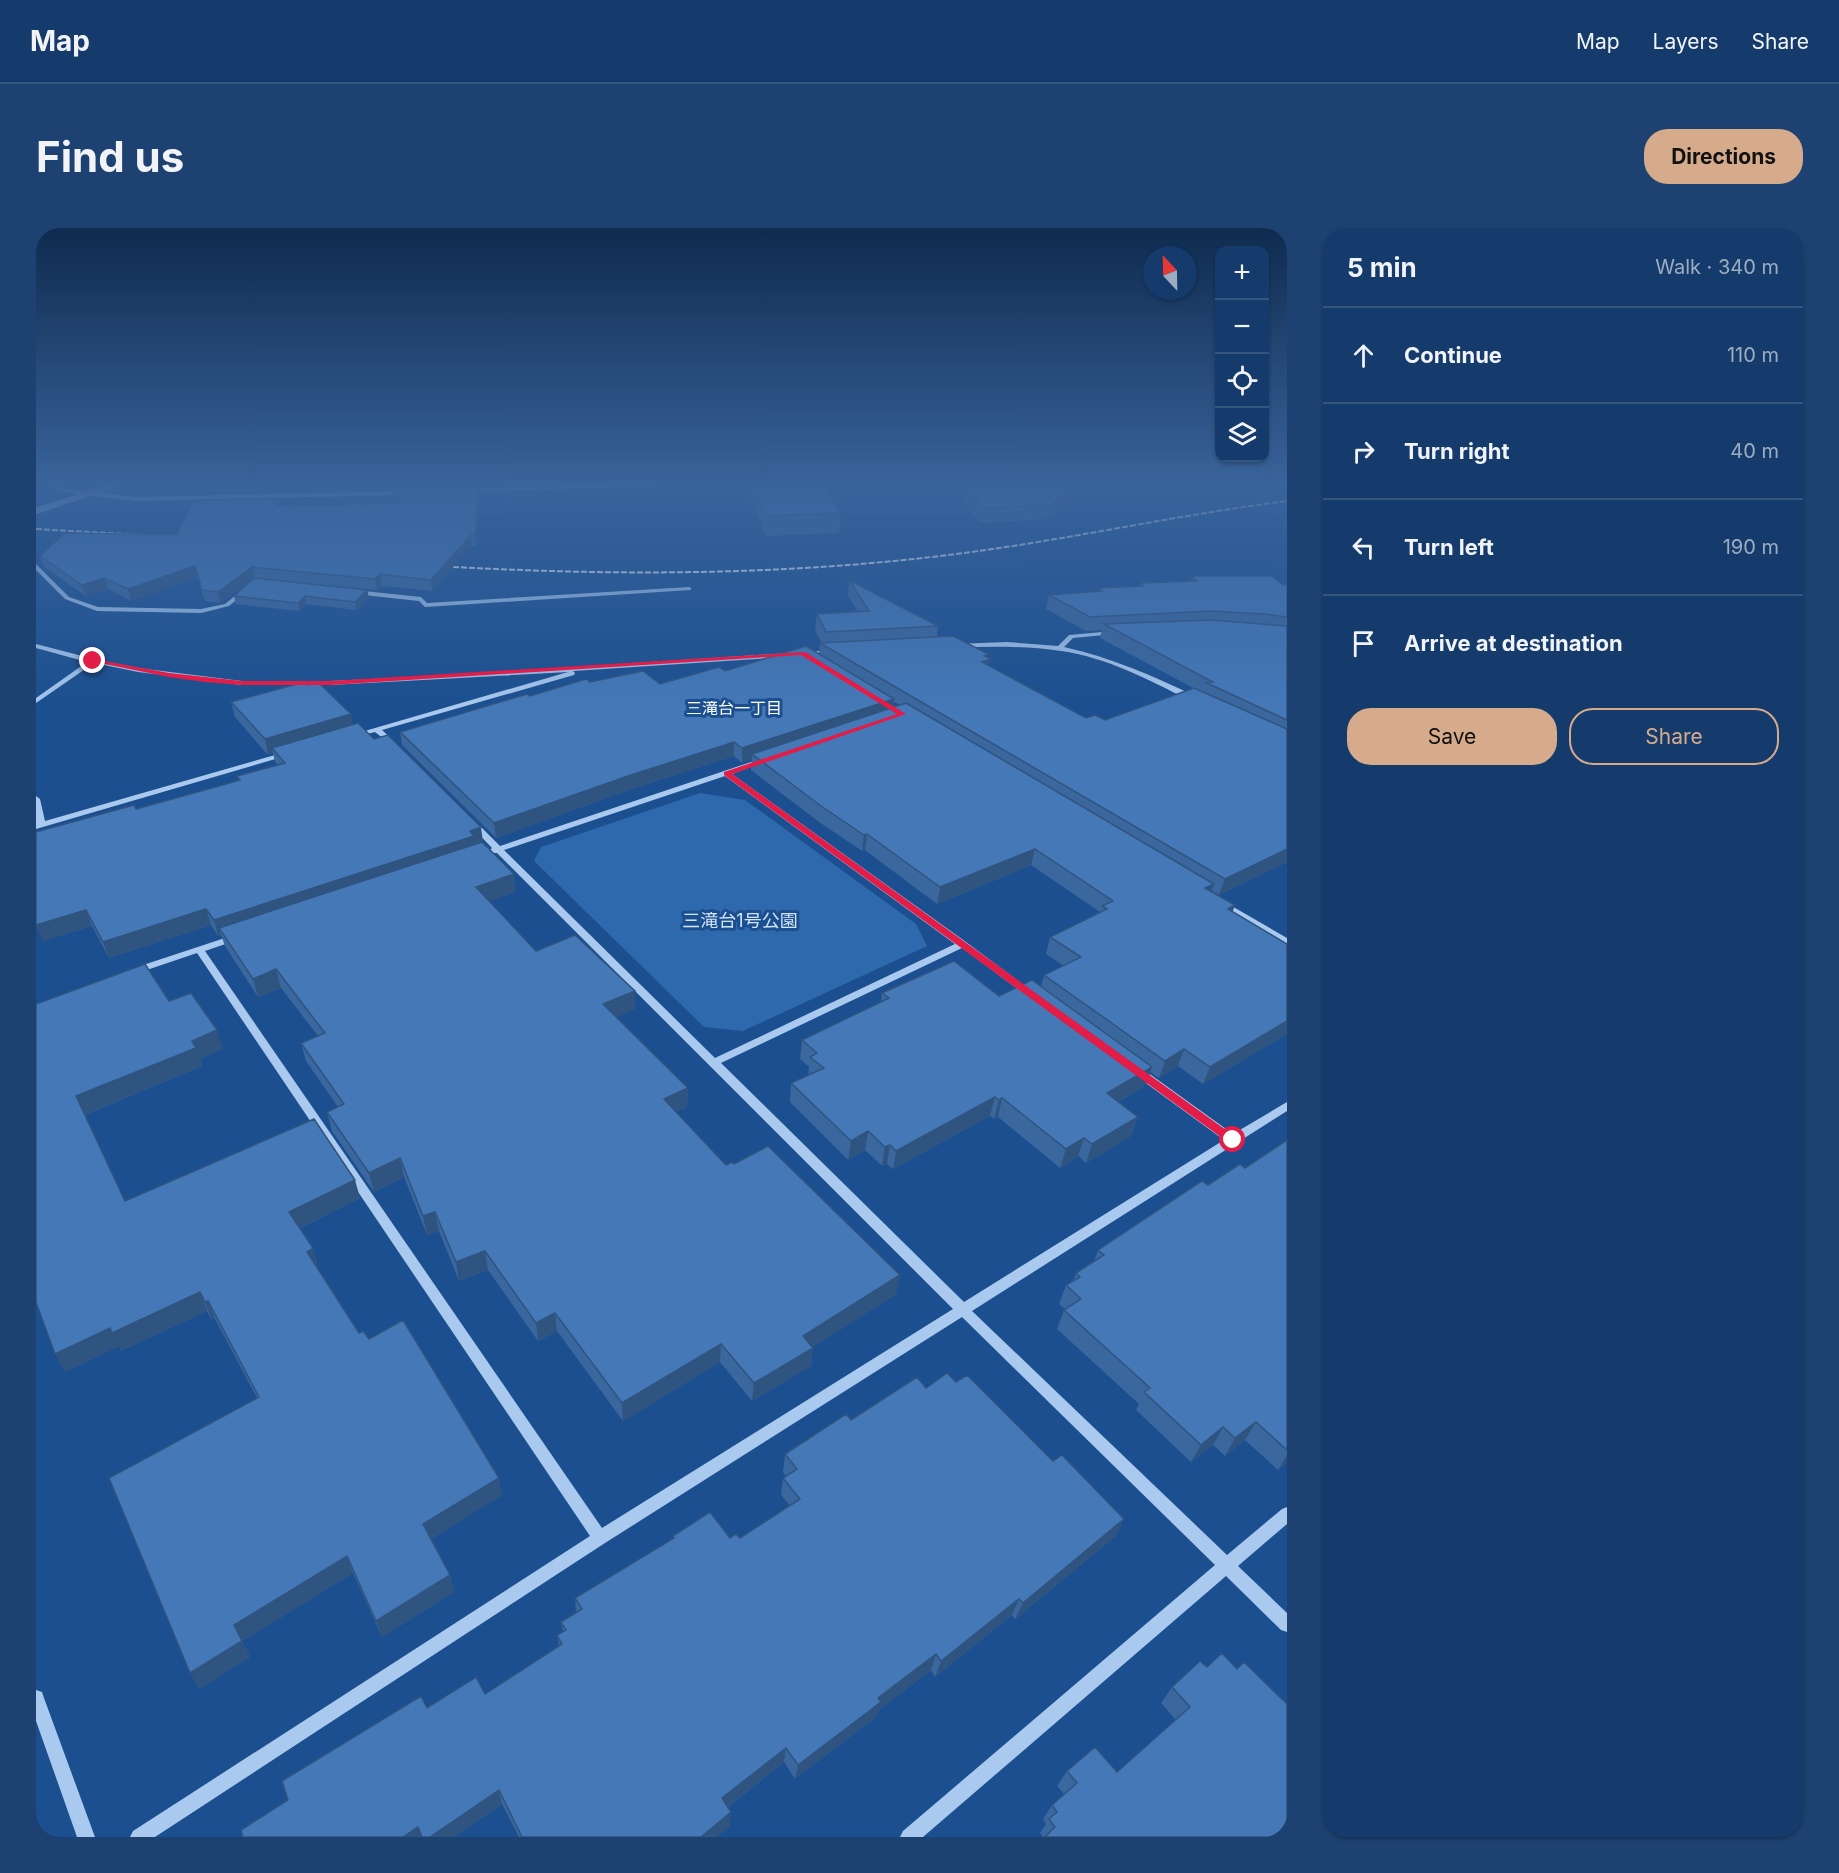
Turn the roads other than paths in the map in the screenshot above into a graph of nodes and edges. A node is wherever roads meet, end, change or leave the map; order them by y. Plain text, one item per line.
1 (36, 566) edge
2 (254, 582) edge
3 (689, 590) dead end
4 (350, 591) edge
5 (1127, 632) edge
6 (36, 646) edge
7 (946, 646) edge
8 (1059, 649) junction
9 (847, 651) edge
10 (802, 653) junction
11 (812, 659) edge
12 (93, 661) junction
13 (594, 666) junction
14 (36, 701) edge
15 (1201, 702) edge
16 (377, 729) junction
17 (343, 738) edge
18 (299, 751) edge
19 (401, 753) edge
20 (771, 759) edge
21 (727, 774) junction
22 (36, 799) edge
23 (466, 817) edge
24 (39, 825) edge
25 (493, 851) junction
26 (1216, 900) edge
27 (244, 935) edge
28 (1287, 942) edge
29 (963, 944) junction
30 (200, 950) junction
31 (124, 975) edge
32 (1040, 1000) edge
33 (715, 1062) junction
34 (1127, 1063) edge
35 (1287, 1106) edge
36 (1233, 1140) junction
37 (963, 1310) junction
38 (1287, 1514) edge
39 (600, 1538) junction
40 (1227, 1565) junction
41 (1287, 1624) edge
42 (36, 1698) edge
43 (86, 1837) edge
44 (139, 1837) edge
45 (909, 1837) edge

1 - 2 street
3 - 4 street
5 - 8 street
6 - 12 street
7 - 8 street
8 - 15 street
9 - 10 street
10 - 11 street
10 - 13 street
12 - 13 street
12 - 14 street
13 - 16 street
16 - 17 street
16 - 19 street
18 - 24 street
20 - 21 street
21 - 25 street
21 - 29 street
22 - 24 street
23 - 25 street
25 - 33 street
26 - 28 street
27 - 30 street
29 - 32 street
29 - 33 street
30 - 31 street
30 - 39 street
33 - 37 street
34 - 36 street
35 - 36 street
36 - 37 street
37 - 39 street
37 - 40 street
38 - 40 street
39 - 44 street
40 - 41 street
40 - 45 street
42 - 43 street

